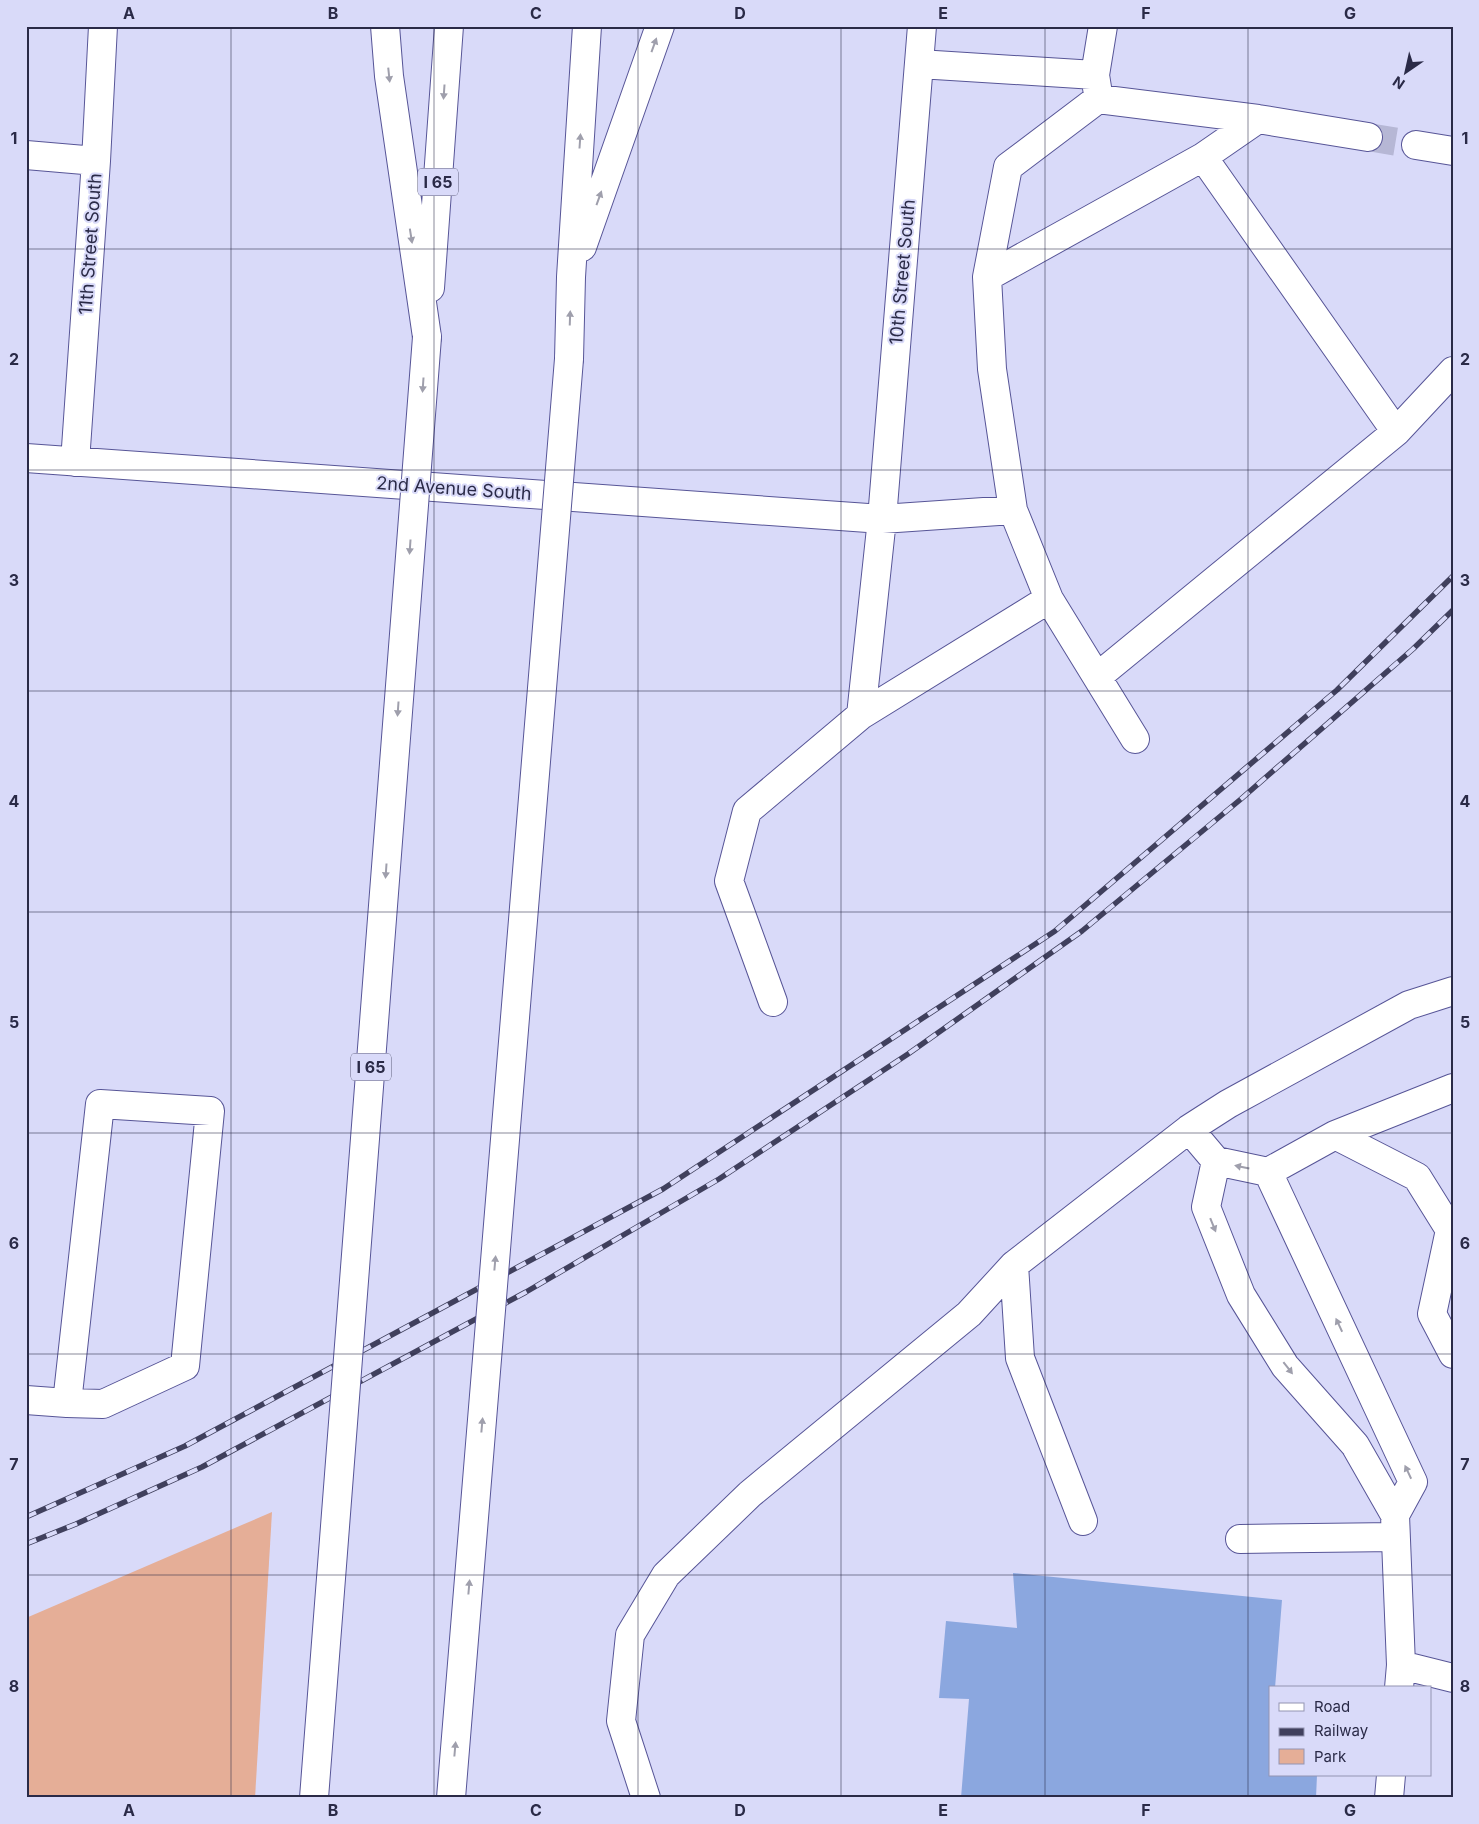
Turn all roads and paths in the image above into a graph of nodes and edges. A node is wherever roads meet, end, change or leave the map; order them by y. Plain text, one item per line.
1 (103, 26) edge
2 (385, 26) edge
3 (449, 26) edge
4 (587, 26) edge
5 (660, 26) edge
6 (922, 26) edge
7 (1103, 26) edge
8 (919, 64) junction
9 (1097, 87) junction
10 (1258, 119) junction
11 (1368, 137) tunnel mouth
12 (1416, 145) tunnel mouth
13 (1453, 151) edge
14 (26, 155) edge
15 (1203, 156) junction
16 (96, 160) junction
17 (571, 277) junction
18 (987, 277) junction
19 (427, 337) junction
20 (1453, 371) edge
21 (1396, 432) junction
22 (26, 458) edge
23 (75, 462) junction
24 (1014, 510) junction
25 (882, 519) junction
26 (1049, 599) junction
27 (1097, 676) junction
28 (862, 715) junction
29 (1135, 740) dead end
30 (1453, 991) edge
31 (773, 1002) dead end
32 (1453, 1088) edge
33 (1189, 1129) junction
34 (1335, 1135) junction
35 (1216, 1161) junction
36 (1268, 1172) junction
37 (1451, 1231) edge
38 (1014, 1265) junction
39 (1453, 1354) edge
40 (26, 1400) edge
41 (67, 1403) junction
42 (1083, 1521) dead end
43 (1395, 1526) junction
44 (1240, 1539) dead end
45 (1400, 1676) edge
46 (1453, 1678) edge
47 (1391, 1776) edge
48 (314, 1798) edge
49 (452, 1798) edge
50 (646, 1798) edge
51 (1389, 1798) edge

1 - 16 main road, 11th Street South
2 -> 19 main road
3 -> 19 main road, I 65
17 -> 4 main road
17 -> 5 main road
6 - 8 main road, 10th Street South
7 - 9 main road
8 - 9 main road
8 - 25 main road, 10th Street South
9 - 10 main road
9 - 18 main road
10 - 11 main road
10 - 15 main road
12 - 13 main road
14 - 16 main road
15 - 18 main road
15 - 21 main road
16 - 23 main road, 11th Street South
49 -> 17 main road, bridge
18 - 24 main road
19 -> 48 main road, I 65, bridge
20 - 21 main road
21 - 27 main road
22 - 23 main road, 2nd Avenue South
23 - 25 main road, 2nd Avenue South
24 - 25 main road, 2nd Avenue South
24 - 26 main road
25 - 28 main road, 10th Street South
26 - 27 main road
26 - 28 main road
27 - 29 main road
28 - 31 main road
30 - 33 main road
32 - 34 main road
33 - 35 main road
33 - 38 main road
34 - 36 main road
34 - 37 main road
36 -> 35 main road
35 -> 43 main road
43 -> 36 main road
37 - 39 main road
38 - 42 main road
38 - 50 main road
40 - 41 main road
41 - 41 main road
43 - 44 main road
43 - 45 main road
45 - 46 main road
47 - 51 main road

